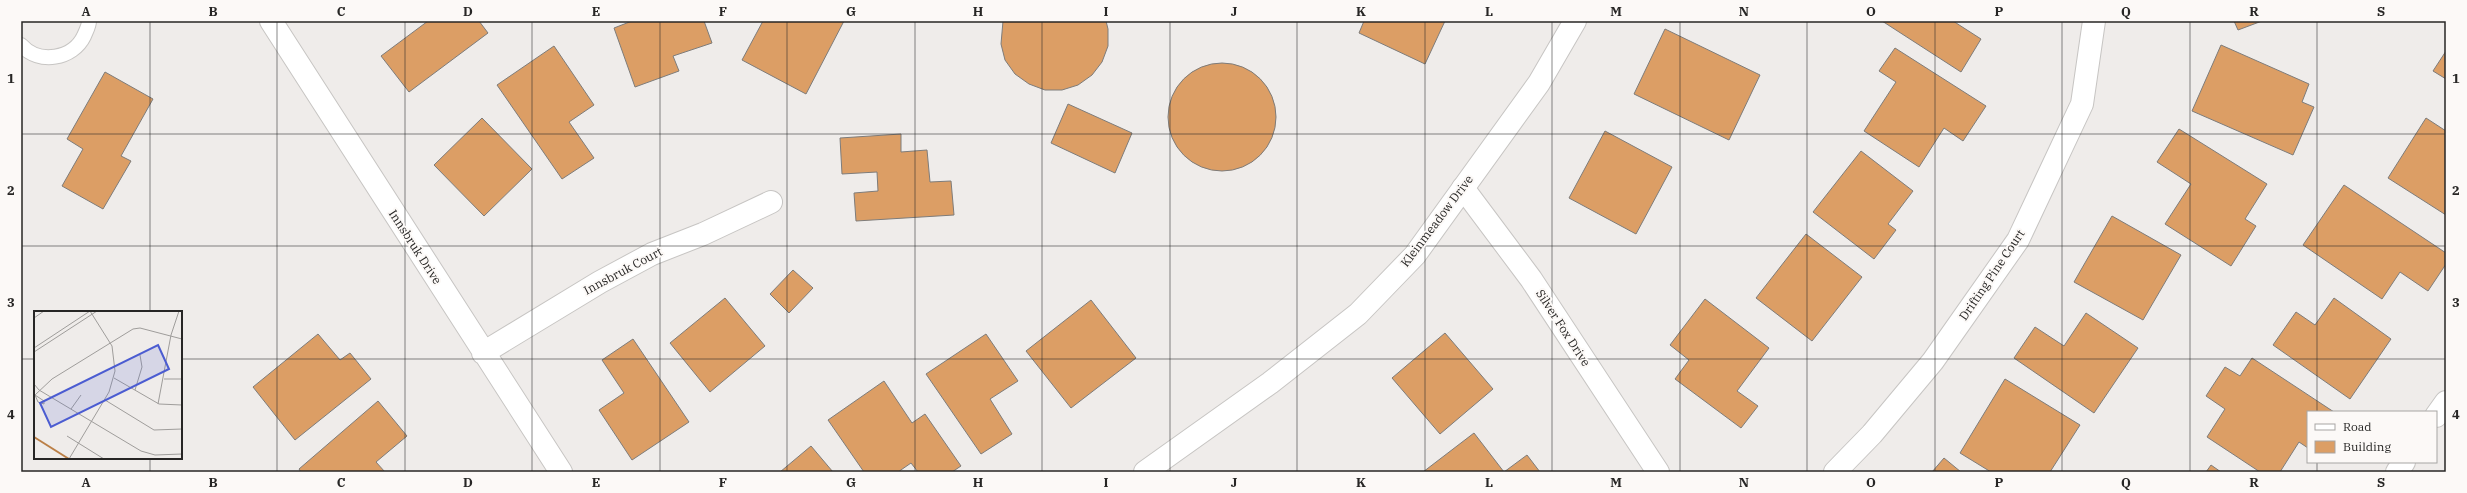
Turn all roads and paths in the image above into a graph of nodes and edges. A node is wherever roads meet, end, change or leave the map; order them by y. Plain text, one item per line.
1 (89, 21) edge
2 (271, 21) edge
3 (1575, 21) edge
4 (2094, 21) edge
5 (21, 45) edge
6 (1463, 188) junction
7 (771, 202) dead end
8 (483, 353) junction
9 (2446, 402) edge
10 (2437, 415) edge
11 (2403, 463) edge
12 (561, 472) edge
13 (1145, 472) edge
14 (1658, 472) edge
15 (1835, 472) edge
16 (2397, 472) edge

1 - 5 lane
2 - 8 street, Innsbruk Drive
3 - 6 street, Kleinmeadow Drive
4 - 15 street, Drifting Pine Court
6 - 13 street, Kleinmeadow Drive
6 - 14 street, Silver Fox Drive
7 - 8 street, Innsbruk Court
8 - 12 street, Innsbruk Drive
9 - 10 street
11 - 16 street

